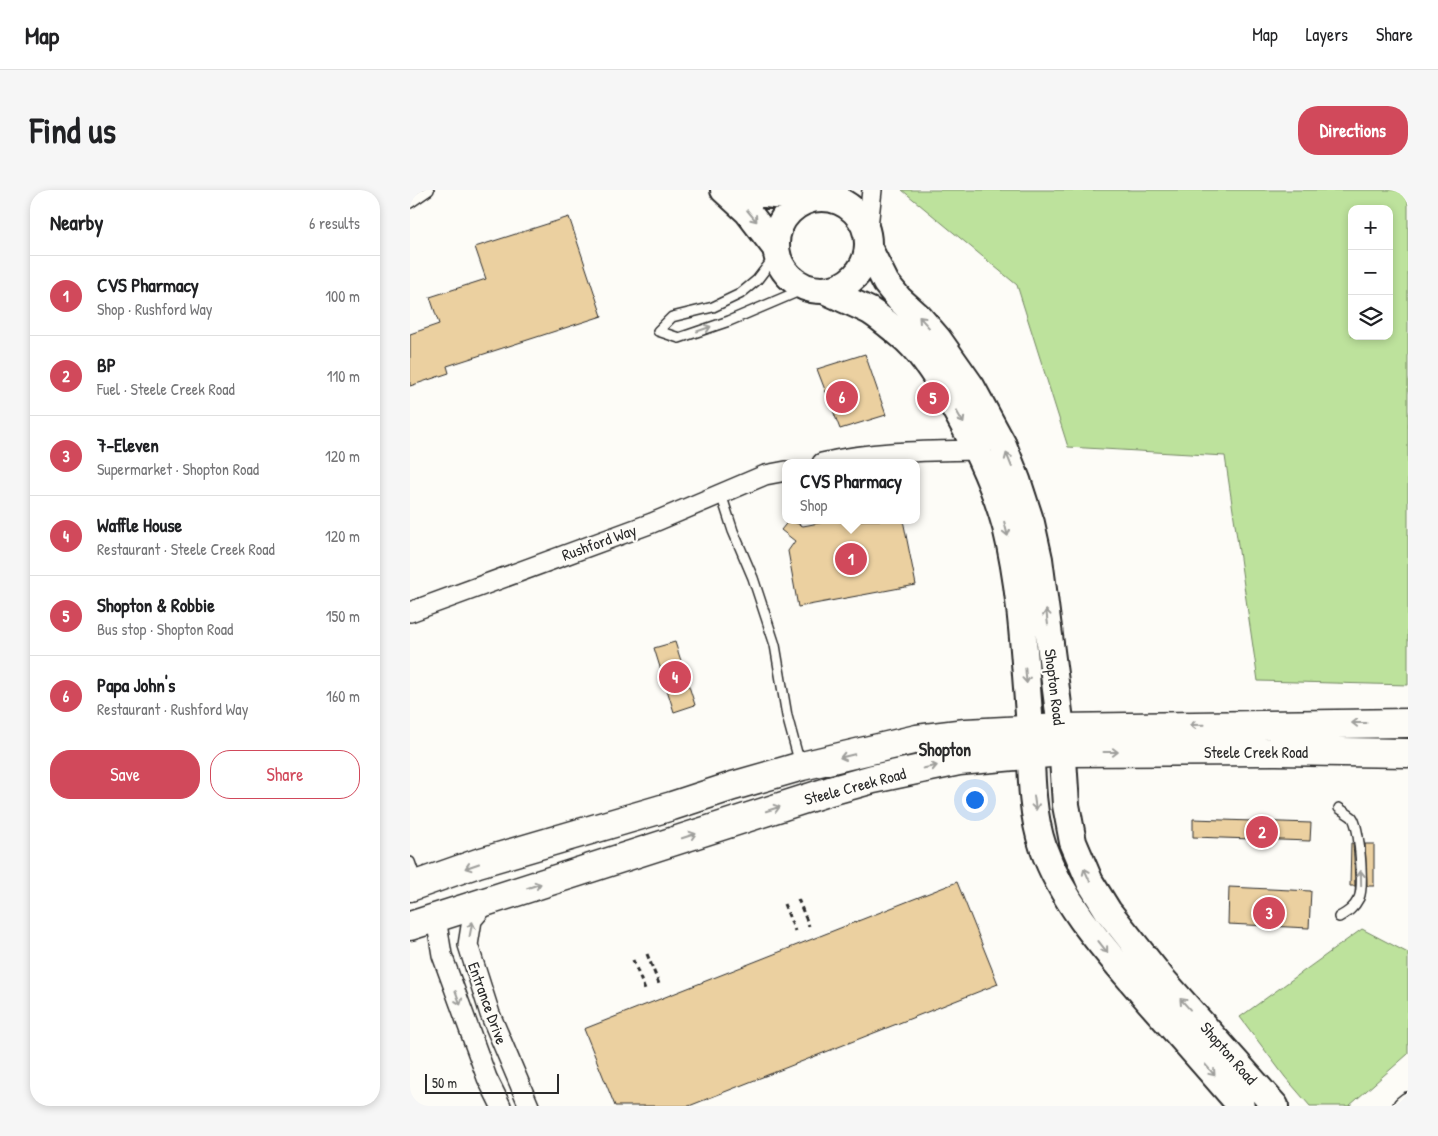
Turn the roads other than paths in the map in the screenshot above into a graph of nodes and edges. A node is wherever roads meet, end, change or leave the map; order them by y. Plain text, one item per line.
1 (429, 190) edge
2 (724, 190) edge
3 (730, 190) edge
4 (872, 190) edge
5 (824, 195) edge
6 (410, 204) edge
7 (867, 242) junction
8 (775, 251) junction
9 (821, 291) junction
10 (978, 450) junction
11 (839, 459) edge
12 (782, 472) edge
13 (721, 494) junction
14 (410, 612) edge
15 (1408, 724) edge
16 (1062, 740) junction
17 (1030, 742) junction
18 (1408, 753) edge
19 (802, 766) junction
20 (672, 806) junction
21 (1339, 808) dead end
22 (412, 885) edge
23 (488, 901) junction
24 (1339, 917) dead end
25 (436, 918) junction
26 (410, 926) edge
27 (1408, 1102) edge
28 (501, 1106) edge
29 (529, 1106) edge
30 (1242, 1106) edge
31 (1275, 1106) edge
32 (1403, 1106) edge

1 - 6 lane
2 -> 8 street
3 - 5 street
4 - 7 street
5 - 7 street
5 - 8 street
7 - 9 street
16 -> 7 street, Shopton Road
8 - 9 street
8 -> 9 lane
9 -> 10 street, Shopton Road
10 - 11 street
10 -> 17 street, Shopton Road
12 - 13 street, Rushford Way
13 - 14 street, Rushford Way
13 - 19 lane
15 -> 16 main road, Steele Creek Road
16 - 17 main road, Steele Creek Road
16 -> 18 main road, Steele Creek Road
31 -> 16 street, Shopton Road
17 -> 19 main road, Steele Creek Road
23 -> 17 main road, Steele Creek Road
17 -> 30 street, Shopton Road
19 - 20 main road, Steele Creek Road
20 -> 22 main road, Steele Creek Road
20 - 25 main road
24 -> 21 lane
23 - 25 main road, Steele Creek Road
29 -> 23 street, Entrance Drive
25 - 26 main road, Steele Creek Road
25 -> 28 street, Entrance Drive
27 - 32 street

